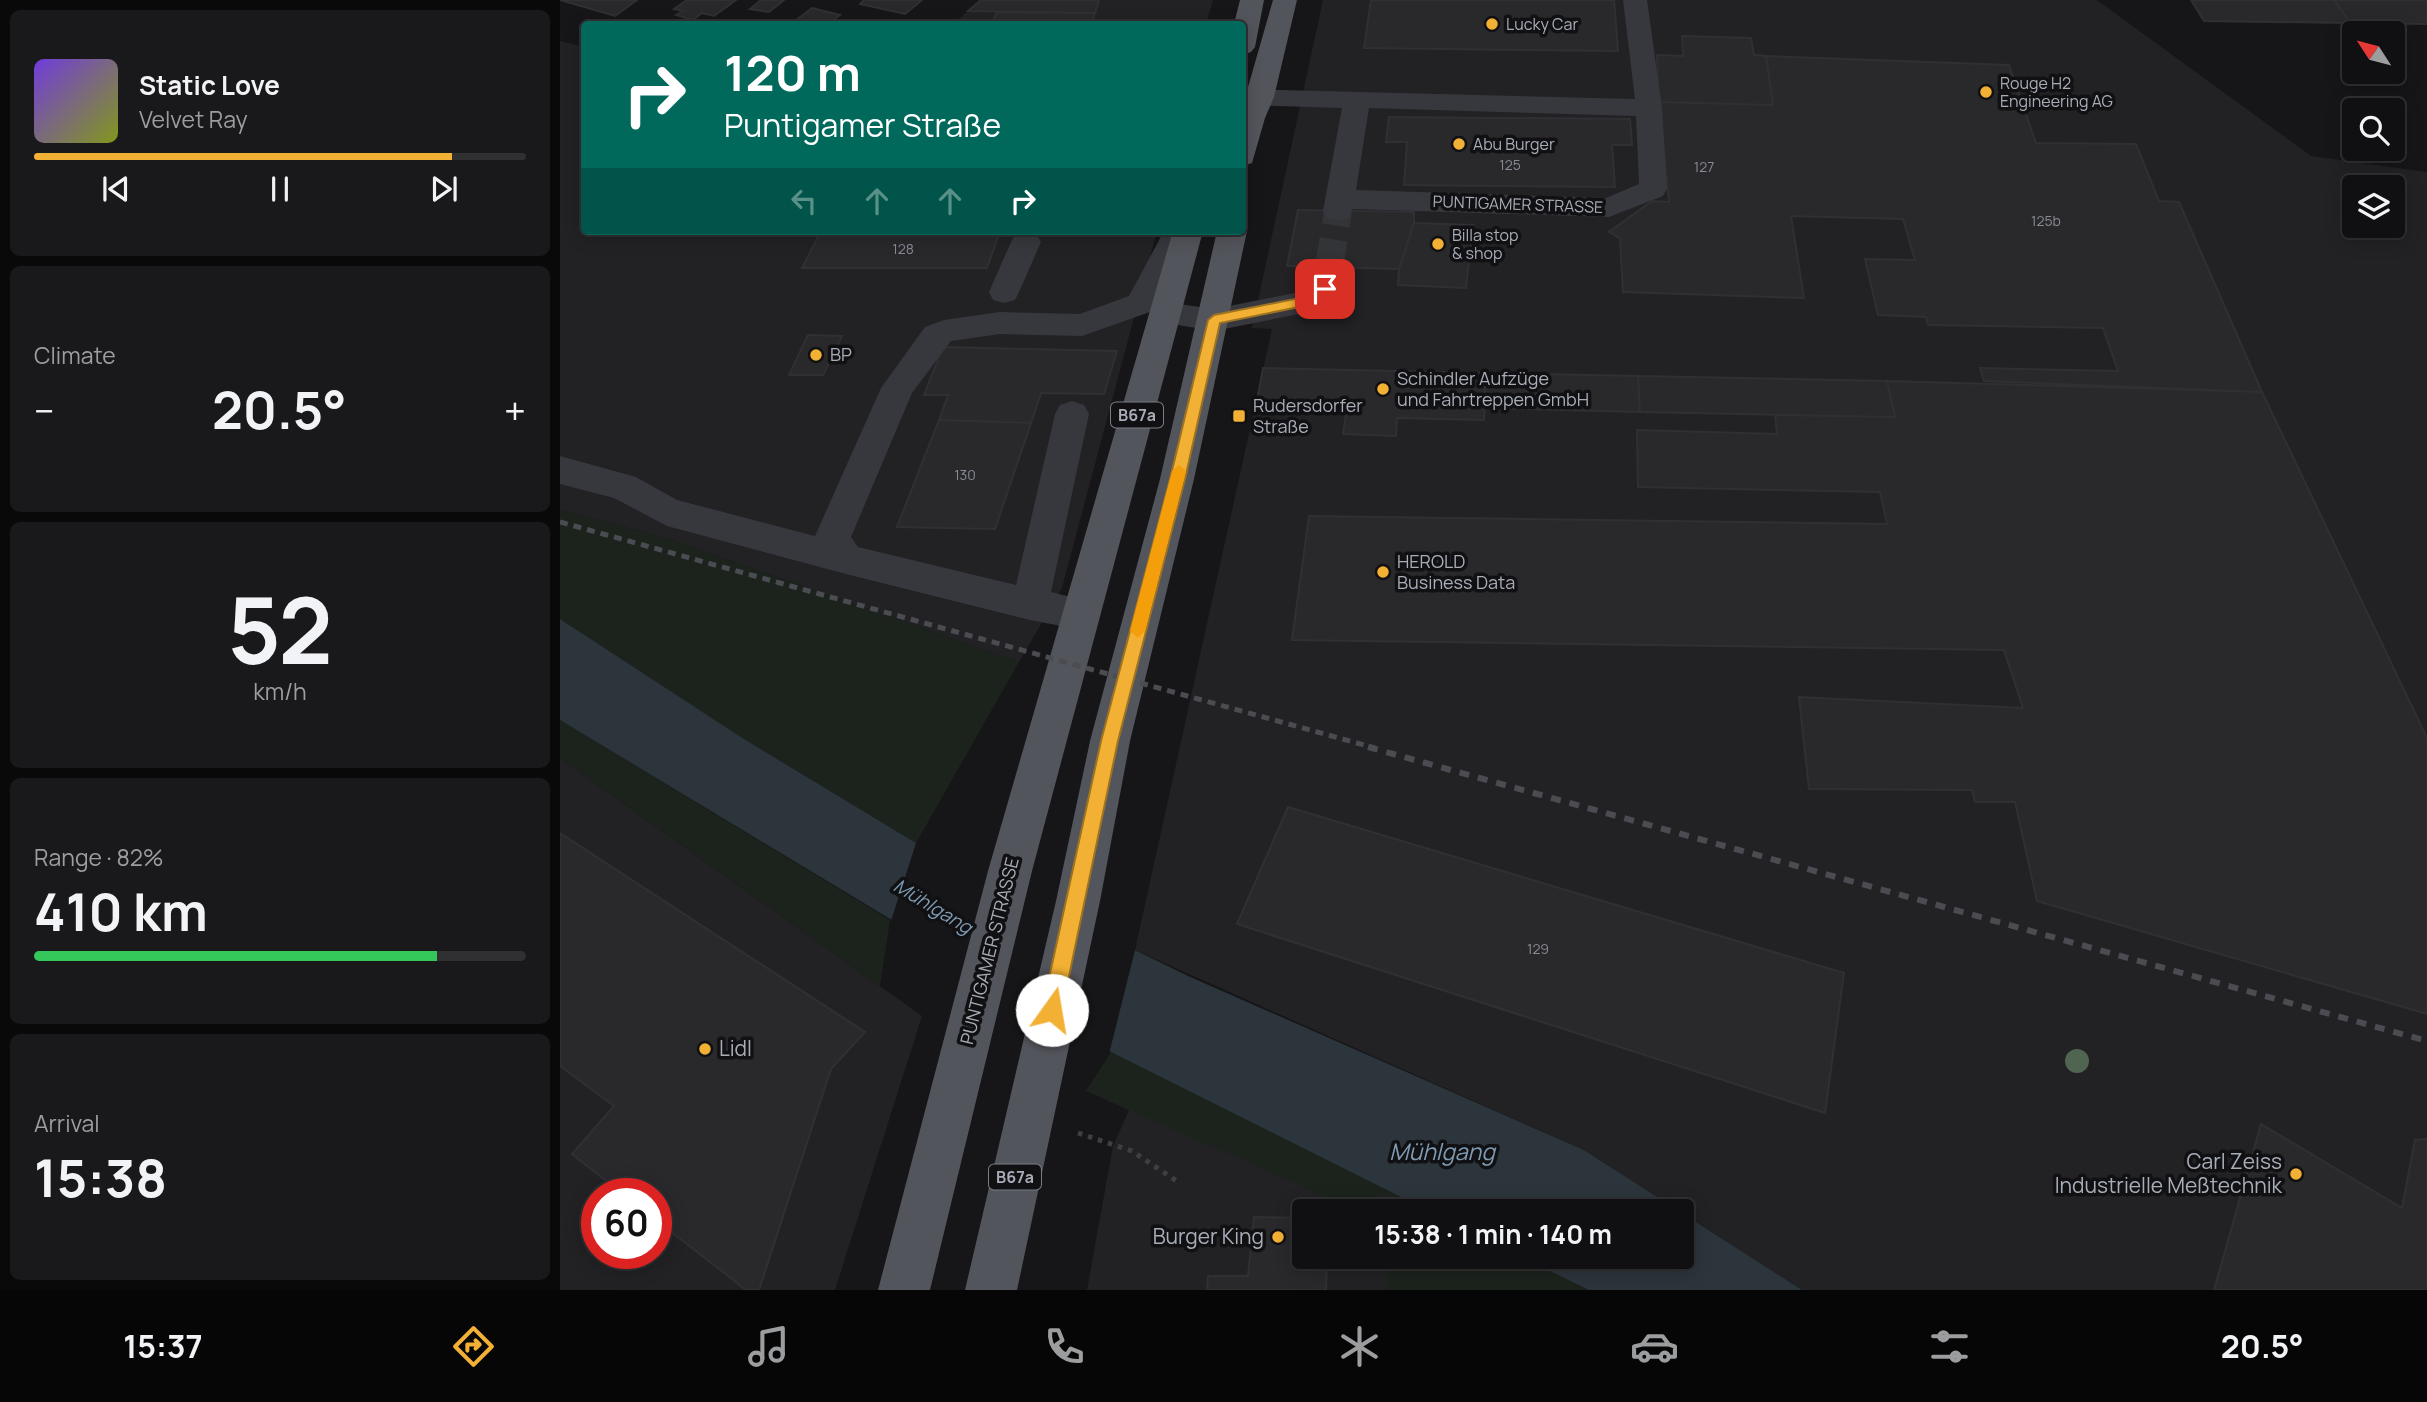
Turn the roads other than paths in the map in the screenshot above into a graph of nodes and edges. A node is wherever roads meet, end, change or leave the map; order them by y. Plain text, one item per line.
1 (1252, 0) edge
2 (1285, 0) edge
3 (1635, 0) edge
4 (1246, 28) edge
5 (1252, 97) edge
6 (1357, 98) junction
7 (1649, 108) junction
8 (1246, 140) edge
9 (1178, 235) edge
10 (1186, 235) edge
11 (1233, 235) edge
12 (1026, 242) dead end
13 (1329, 267) tunnel mouth
14 (1004, 292) dead end
15 (1153, 308) junction
16 (1229, 316) junction
17 (1072, 414) dead end
18 (560, 470) edge
19 (846, 559) junction
20 (1030, 604) junction
21 (1082, 614) junction
22 (904, 1290) edge
23 (991, 1290) edge

1 - 4 main road
2 - 5 main road
3 - 7 lane, PUNTIGAMER STRASSE
5 - 6 lane
5 - 8 main road
6 - 7 lane
6 - 7 lane, PUNTIGAMER STRASSE
9 - 15 lane, PUNTIGAMER STRASSE
10 - 15 main road, PUNTIGAMER STRASSE / B67a
11 - 16 main road, B67a
12 - 14 lane
13 - 16 lane
15 - 16 lane
15 - 19 lane
15 - 21 main road, PUNTIGAMER STRASSE / B67a
16 - 23 main road, B67a
17 - 20 lane
18 - 19 lane
19 - 20 lane
20 - 21 lane
21 - 22 main road, PUNTIGAMER STRASSE / B67a

